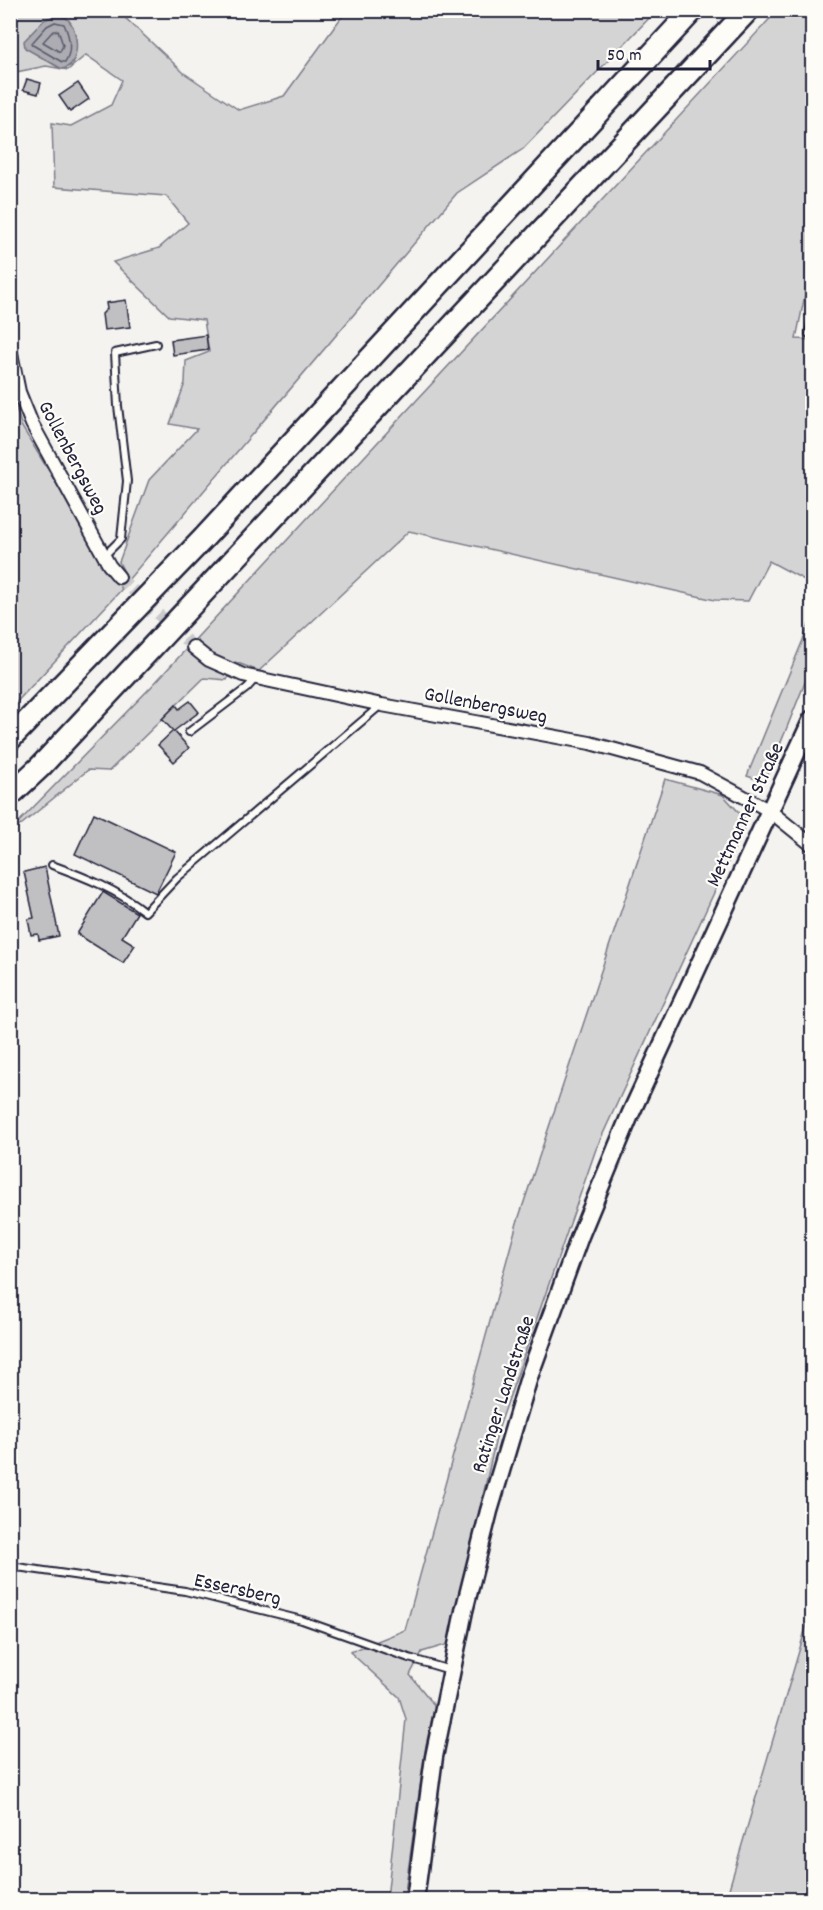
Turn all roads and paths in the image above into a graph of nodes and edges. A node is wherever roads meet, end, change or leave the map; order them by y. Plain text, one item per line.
1 (693, 10) edge
2 (748, 10) edge
3 (813, 316) edge
4 (808, 334) dead end
5 (156, 344) dead end
6 (10, 348) edge
7 (104, 556) junction
8 (119, 577) tunnel mouth
9 (193, 647) tunnel mouth
10 (255, 678) junction
11 (382, 705) junction
12 (813, 719) edge
13 (189, 732) dead end
14 (10, 739) edge
15 (10, 795) edge
16 (770, 811) junction
17 (813, 845) edge
18 (52, 865) dead end
19 (717, 928) joint
20 (10, 1566) edge
21 (451, 1670) junction
22 (415, 1899) edge

1 - 14 highway
2 - 15 highway
3 - 4 lane
5 - 7 lane
6 - 7 street, Gollenbergsweg
7 - 8 street, Gollenbergsweg
9 - 10 street, Gollenbergsweg
10 - 11 street, Gollenbergsweg
10 - 13 lane
11 - 16 street, Gollenbergsweg
11 - 18 lane
12 - 16 main road, Mettmanner Straße
16 - 17 street, Gollenbergsweg
16 - 19 main road, Mettmanner Straße
19 - 21 main road, Ratinger Landstraße
20 - 21 lane, Essersberg
21 - 22 main road, Ratinger Landstraße

